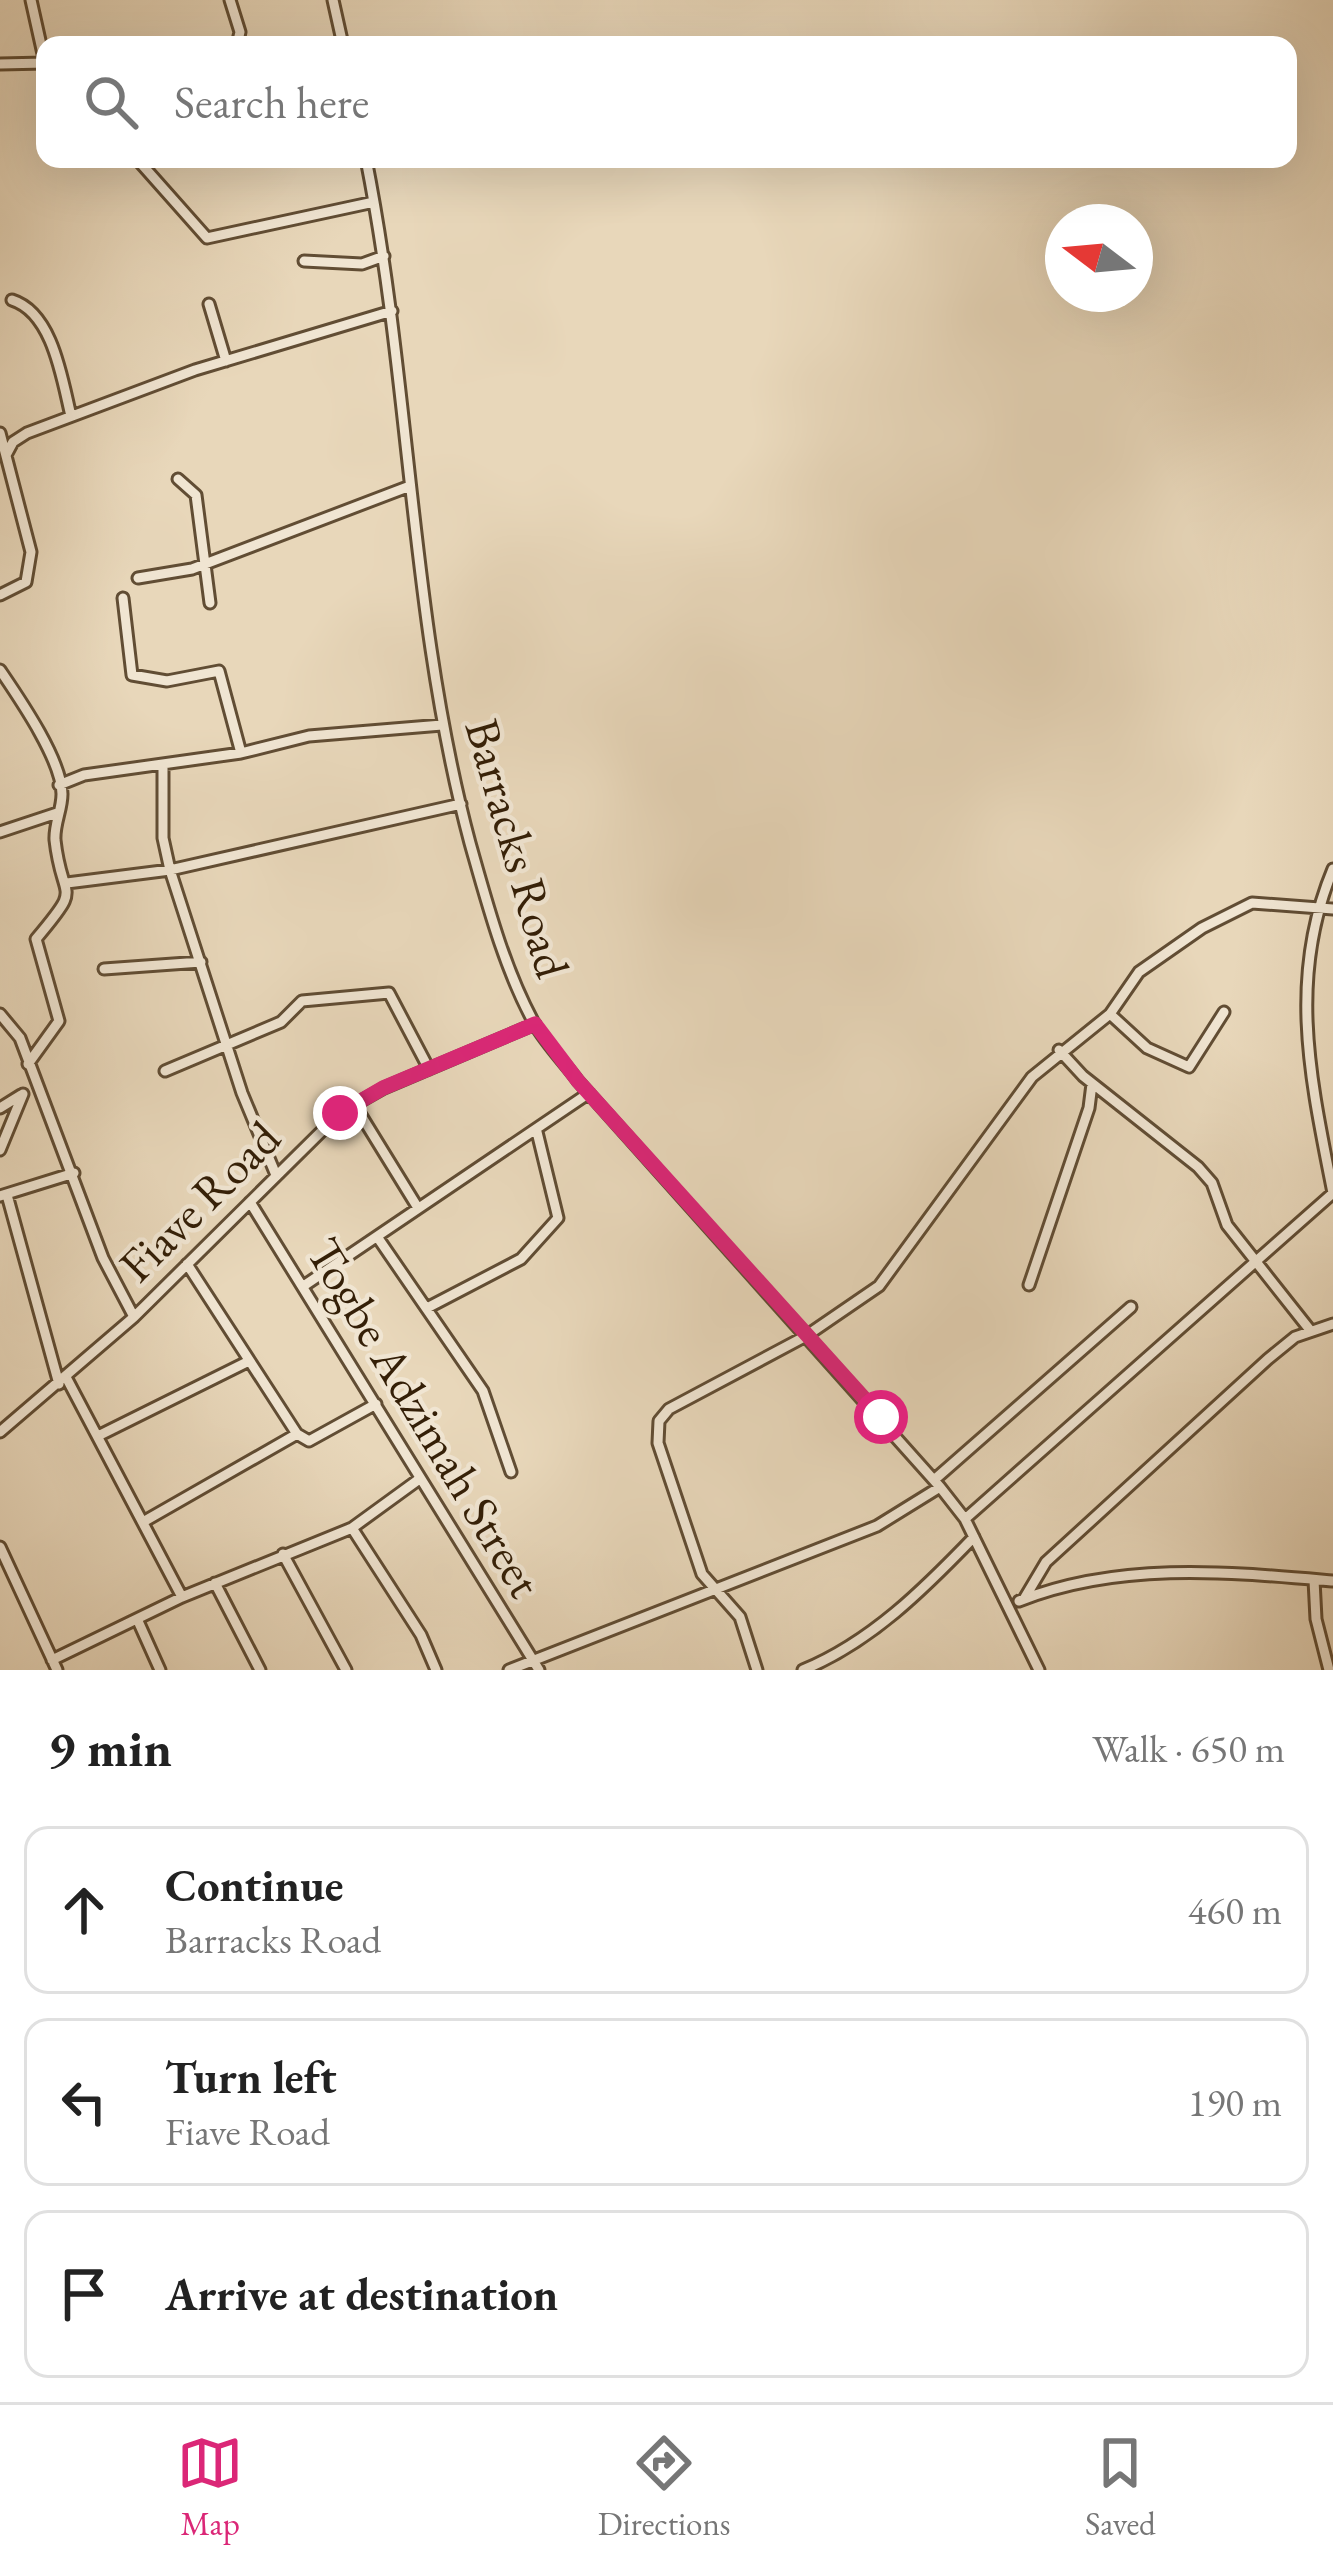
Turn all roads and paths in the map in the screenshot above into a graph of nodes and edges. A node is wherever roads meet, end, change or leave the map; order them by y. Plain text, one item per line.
1 (32, 0) edge
2 (230, 0) edge
3 (333, 0) edge
4 (39, 36) edge
5 (239, 36) edge
6 (341, 36) edge
7 (36, 63) edge
8 (0, 64) edge
9 (145, 168) edge
10 (368, 168) edge
11 (374, 202) junction
12 (384, 256) junction
13 (304, 261) dead end
14 (12, 300) dead end
15 (209, 304) dead end
16 (392, 310) junction
17 (226, 361) junction
18 (71, 416) junction
19 (0, 433) edge
20 (6, 455) junction
21 (178, 479) dead end
22 (410, 486) junction
23 (208, 561) junction
24 (139, 578) dead end
25 (0, 595) edge
26 (123, 598) dead end
27 (210, 603) dead end
28 (0, 670) edge
29 (442, 725) junction
30 (241, 753) junction
31 (163, 765) junction
32 (59, 785) junction
33 (460, 804) junction
34 (58, 812) junction
35 (0, 832) edge
36 (1333, 869) edge
37 (170, 870) junction
38 (68, 883) junction
39 (1320, 906) junction
40 (1333, 909) edge
41 (201, 962) junction
42 (104, 969) dead end
43 (1224, 1012) dead end
44 (0, 1014) edge
45 (1110, 1014) junction
46 (535, 1024) junction
47 (225, 1042) junction
48 (1059, 1050) junction
49 (28, 1064) junction
50 (429, 1069) junction
51 (165, 1071) dead end
52 (1092, 1084) junction
53 (38, 1092) junction
54 (589, 1093) junction
55 (23, 1094) junction
56 (354, 1104) junction
57 (0, 1108) edge
58 (537, 1132) junction
59 (0, 1150) edge
60 (74, 1173) junction
61 (276, 1175) junction
62 (1333, 1193) edge
63 (3, 1196) edge
64 (250, 1202) junction
65 (418, 1208) junction
66 (378, 1238) junction
67 (187, 1264) junction
68 (1256, 1266) junction
69 (305, 1285) junction
70 (1029, 1285) dead end
71 (1131, 1307) dead end
72 (427, 1308) junction
73 (134, 1317) junction
74 (1333, 1324) edge
75 (1310, 1330) junction
76 (806, 1336) junction
77 (249, 1361) junction
78 (63, 1382) junction
79 (376, 1404) junction
80 (0, 1432) edge
81 (297, 1434) junction
82 (100, 1436) junction
83 (511, 1472) dead end
84 (418, 1480) junction
85 (937, 1484) junction
86 (965, 1519) junction
87 (143, 1522) junction
88 (352, 1528) junction
89 (974, 1537) junction
90 (284, 1554) junction
91 (2, 1555) edge
92 (1315, 1580) junction
93 (1333, 1582) edge
94 (215, 1583) junction
95 (718, 1588) junction
96 (182, 1597) junction
97 (1024, 1599) junction
98 (1011, 1608) junction
99 (138, 1621) junction
100 (54, 1665) edge
101 (536, 1665) edge
102 (160, 1670) edge
103 (260, 1670) edge
104 (346, 1670) edge
105 (436, 1670) edge
106 (509, 1670) edge
107 (757, 1670) edge
108 (803, 1670) edge
109 (1040, 1670) edge
110 (1328, 1670) edge

1 - 4 street
2 - 5 street
3 - 6 street
7 - 8 street
9 - 11 street
10 - 11 street, Barracks Road
11 - 12 street, Barracks Road
12 - 13 street
12 - 16 street, Barracks Road
14 - 18 street
15 - 17 street
16 - 17 street
16 - 22 street, Barracks Road
17 - 18 street
18 - 20 street
19 - 20 street
20 - 25 street
21 - 23 street
22 - 23 street
22 - 29 street, Barracks Road
23 - 24 street
23 - 27 street
26 - 30 street
28 - 32 street
29 - 30 street
29 - 33 street, Barracks Road
30 - 31 street
31 - 32 street
31 - 37 street
32 - 34 street
33 - 37 street
33 - 46 street, Barracks Road
34 - 35 street
34 - 38 street
36 - 39 street
37 - 38 street
37 - 41 street
38 - 49 street
39 - 40 street
39 - 45 street
39 - 62 street
41 - 42 street
41 - 47 street
43 - 45 street
44 - 49 street
45 - 48 street
46 - 50 street, Fiave Road
46 - 54 street, Barracks Road
47 - 50 street
47 - 51 street
47 - 61 street
48 - 52 street
48 - 76 street
49 - 53 street
50 - 56 street, Fiave Road
52 - 68 street
52 - 70 street
53 - 55 street
53 - 60 street
54 - 58 street
54 - 76 street, Barracks Road
55 - 57 street
55 - 59 street
56 - 61 street, Fiave Road
56 - 65 street
58 - 65 street
58 - 72 street
60 - 63 street
60 - 73 street
61 - 64 street, Fiave Road
62 - 68 street
63 - 78 street
64 - 67 street, Fiave Road
64 - 69 street, Togbe Adzimah Street
65 - 66 street
66 - 69 street
66 - 72 street
67 - 73 street, Fiave Road
67 - 77 street
68 - 75 street
68 - 86 street
69 - 79 street, Togbe Adzimah Street
71 - 85 street
72 - 83 street
73 - 78 street, Fiave Road
74 - 75 street
75 - 97 street
76 - 85 street, Barracks Road
76 - 95 street
77 - 81 street
77 - 82 street
78 - 80 street, Fiave Road
78 - 82 street
79 - 81 street
79 - 84 street, Togbe Adzimah Street
81 - 87 street
82 - 87 street
84 - 88 street
84 - 101 street, Togbe Adzimah Street
85 - 86 street, Barracks Road
85 - 95 street
86 - 89 street, Barracks Road
87 - 96 street
88 - 90 street
88 - 105 street
89 - 98 street, Barracks Road
89 - 108 street
90 - 94 street
90 - 104 street
91 - 100 street
92 - 93 street
92 - 97 street
92 - 110 street
94 - 96 street
94 - 103 street
95 - 101 street
95 - 107 street
96 - 99 street
97 - 98 street
98 - 109 street, Barracks Road
99 - 100 street
99 - 102 street
101 - 106 street

